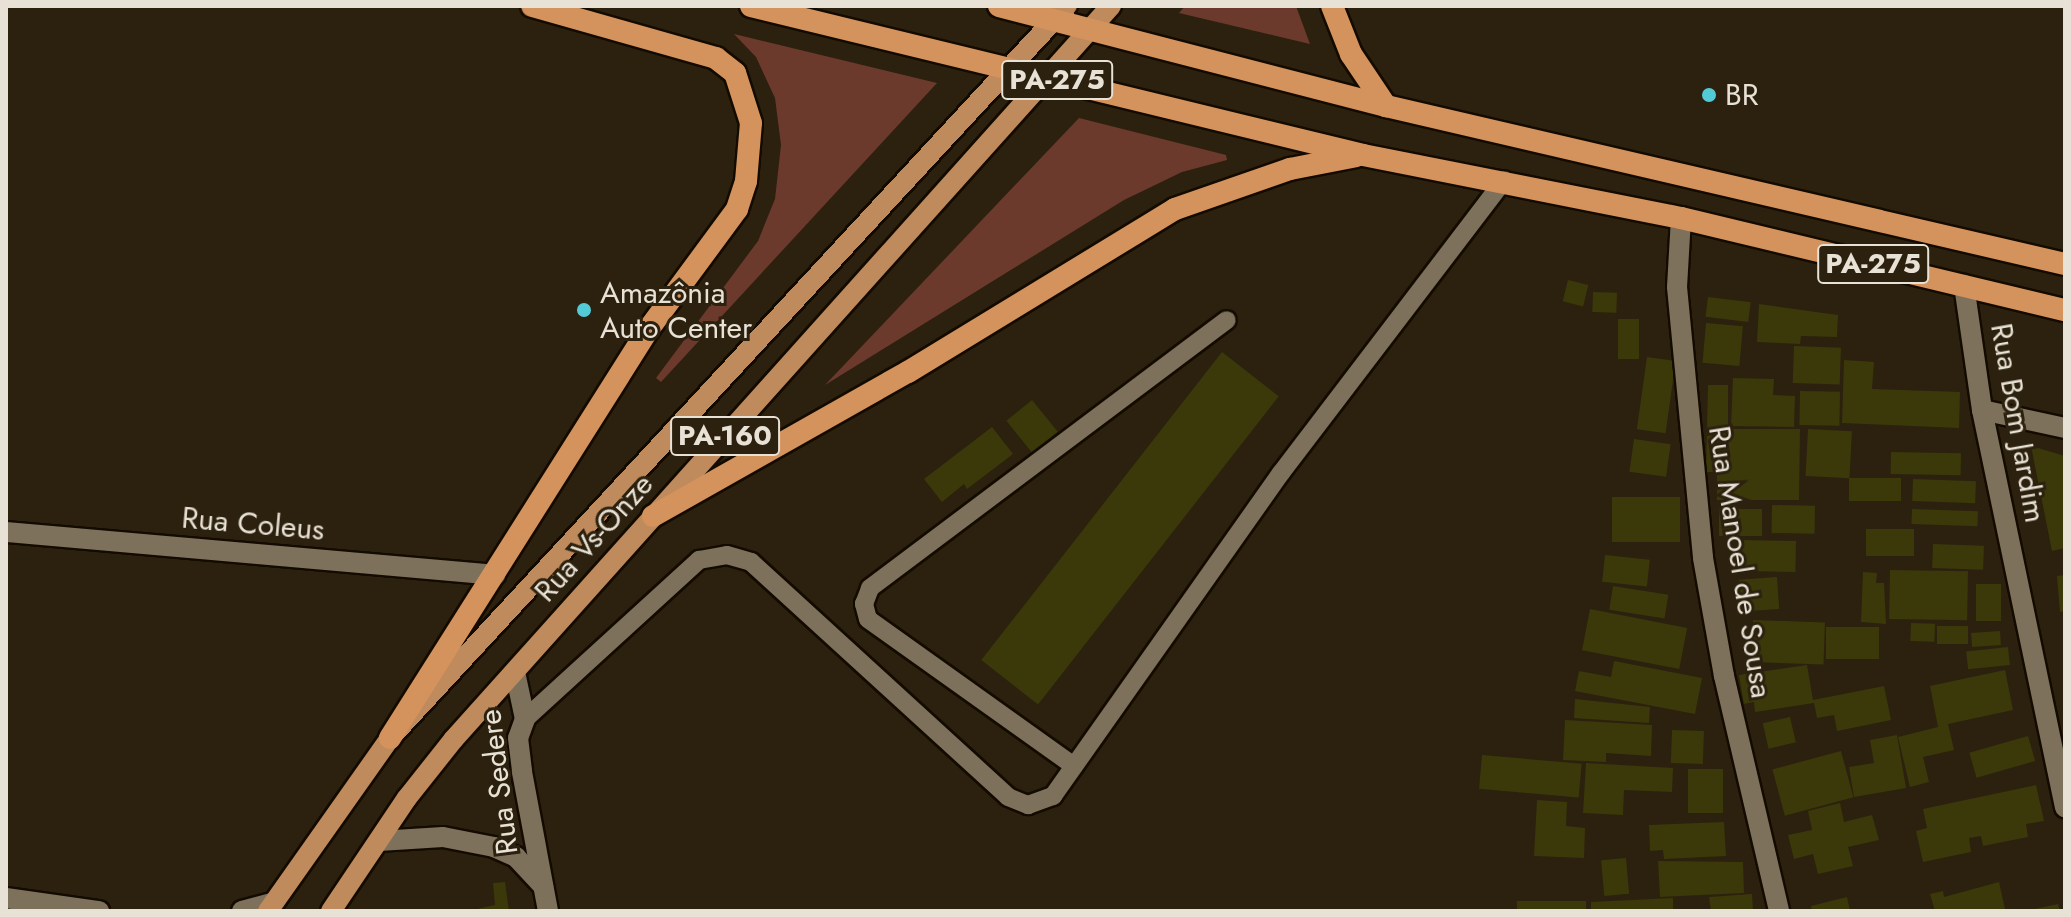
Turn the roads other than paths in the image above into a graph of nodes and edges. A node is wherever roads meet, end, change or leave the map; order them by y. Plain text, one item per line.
1 (532, 6) edge
2 (751, 6) edge
3 (999, 6) edge
4 (1111, 6) edge
5 (1332, 6) edge
6 (1061, 13) edge
7 (1090, 30) junction
8 (1007, 68) junction
9 (1049, 79) junction
10 (1386, 106) junction
11 (1363, 155) junction
12 (1504, 180) junction
13 (1681, 218) junction
14 (2065, 264) edge
15 (1964, 285) junction
16 (2065, 310) edge
17 (1227, 320) dead end
18 (1982, 410) junction
19 (2065, 428) edge
20 (653, 516) junction
21 (6, 532) edge
22 (495, 575) junction
23 (515, 672) junction
24 (525, 719) junction
25 (390, 738) junction
26 (1074, 766) junction
27 (2065, 807) edge
28 (379, 841) junction
29 (543, 886) junction
30 (6, 898) edge
31 (270, 907) edge
32 (99, 911) edge
33 (242, 911) edge
34 (331, 911) edge
35 (548, 911) edge
36 (1779, 911) edge

1 - 22 highway
2 - 8 highway, PA-275
3 - 6 highway, PA-275
4 - 7 main road, PA-160
5 - 10 highway
6 - 7 highway, PA-275
6 - 8 main road, PA-160
7 - 9 main road, PA-160
7 - 10 highway, PA-275
8 - 9 highway, PA-275
8 - 25 main road, PA-160
9 - 11 highway, PA-275
9 - 20 main road, Rua Vs-Onze / PA-160
10 - 14 highway, PA-275
11 - 12 highway, PA-275
11 - 20 highway
12 - 13 highway, PA-275
12 - 26 lane
13 - 15 highway, PA-275
13 - 36 street, Rua Manoel de Sousa
15 - 16 highway, PA-275
15 - 18 street, Rua Bom Jardim
17 - 26 lane
18 - 19 street
18 - 27 street, Rua Bom Jardim
20 - 23 main road, Rua Vs-Onze / PA-160
21 - 22 street, Rua Coleus
22 - 25 highway
23 - 24 street, Rua Sedere
23 - 28 main road, Rua Vs-Onze / PA-160
24 - 26 lane
24 - 29 street, Rua Sedere
25 - 31 main road, PA-160
28 - 29 street, Rua Sedere
28 - 34 main road, Rua Vs-Onze / PA-160
29 - 35 street, Rua Sedere
30 - 32 street
31 - 33 street

